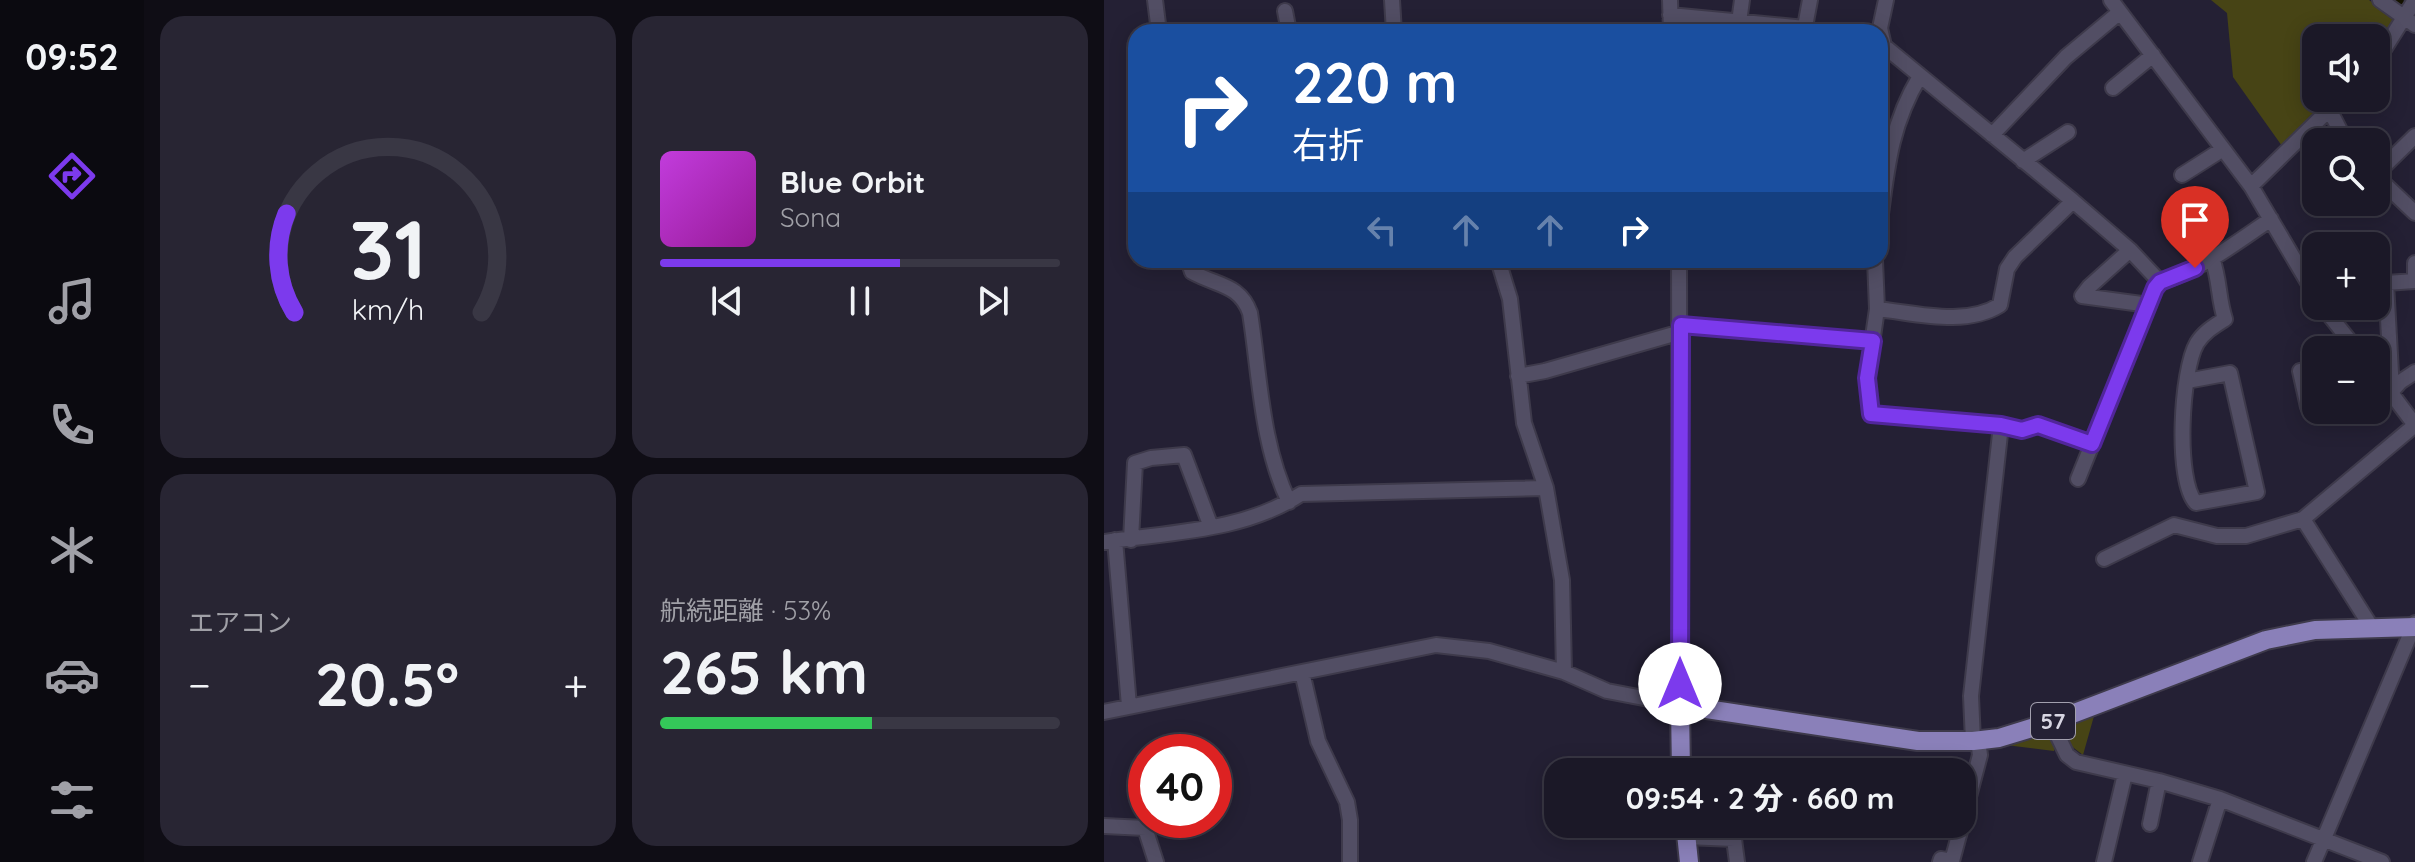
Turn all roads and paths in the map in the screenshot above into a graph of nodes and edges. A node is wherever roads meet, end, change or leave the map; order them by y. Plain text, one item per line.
1 (1155, 0) edge
2 (1392, 0) edge
3 (1742, 0) edge
4 (1810, 0) edge
5 (1886, 0) edge
6 (2380, 0) edge
7 (2415, 0) edge
8 (2116, 6) edge
9 (1670, 8) edge
10 (1285, 11) dead end
11 (1739, 22) junction
12 (2410, 22) edge
13 (1158, 24) edge
14 (1287, 24) edge
15 (1394, 24) edge
16 (1755, 24) edge
17 (1805, 24) edge
18 (1881, 24) edge
19 (2390, 46) edge
20 (1888, 49) edge
21 (2153, 55) junction
22 (1920, 76) junction
23 (2113, 88) dead end
24 (2326, 112) edge
25 (2068, 132) dead end
26 (1992, 135) junction
27 (2415, 136) edge
28 (1888, 148) edge
29 (2223, 149) junction
30 (2023, 161) junction
31 (2390, 161) edge
32 (2182, 175) dead end
33 (2251, 186) junction
34 (2390, 189) edge
35 (2073, 201) junction
36 (2415, 213) edge
37 (2271, 219) junction
38 (2130, 250) junction
39 (2212, 258) junction
40 (2415, 263) edge
41 (1191, 268) edge
42 (1500, 268) edge
43 (1679, 268) edge
44 (1875, 268) edge
45 (2302, 272) edge
46 (2415, 281) edge
47 (2160, 282) junction
48 (2149, 305) junction
49 (1877, 309) junction
50 (2333, 320) edge
51 (1681, 328) junction
52 (2346, 336) edge
53 (2386, 336) edge
54 (1873, 341) junction
55 (2415, 372) edge
56 (1518, 376) junction
57 (2187, 381) junction
58 (2390, 387) edge
59 (2390, 395) edge
60 (2001, 425) junction
61 (2415, 425) edge
62 (2092, 444) junction
63 (2078, 479) dead end
64 (1546, 488) junction
65 (1289, 502) junction
66 (2303, 519) junction
67 (1211, 527) junction
68 (1131, 540) junction
69 (1110, 541) edge
70 (2104, 559) dead end
71 (2414, 626) edge
72 (2372, 628) junction
73 (1302, 672) junction
74 (1564, 672) junction
75 (1680, 705) junction
76 (1129, 706) junction
77 (1104, 712) edge
78 (2051, 722) junction
79 (1976, 741) junction
80 (1681, 758) edge
81 (1976, 770) edge
82 (2125, 774) junction
83 (2159, 781) junction
84 (2220, 799) junction
85 (2150, 824) dead end
86 (1104, 826) edge
87 (1687, 838) edge
88 (1729, 838) edge
89 (1958, 838) edge
90 (2323, 839) junction
91 (1156, 862) edge
92 (1350, 862) edge
93 (1689, 862) edge
94 (1737, 862) edge
95 (1940, 862) edge
96 (2104, 862) edge
97 (2200, 862) edge
98 (2314, 862) edge
99 (2382, 862) edge

1 - 13 street
2 - 15 street
3 - 11 street
4 - 17 street
5 - 18 street
6 - 12 street
7 - 12 street
8 - 21 street
8 - 26 street
9 - 11 street
10 - 14 street
11 - 16 street
12 - 19 street
20 - 22 street
21 - 23 street
21 - 29 street
22 - 26 street
22 - 28 street
24 - 33 street
25 - 30 street
26 - 30 street
27 - 31 street
29 - 32 street
29 - 33 street
30 - 35 street
33 - 37 street
34 - 36 street
35 - 38 street
35 - 49 street
37 - 39 street
37 - 45 street
38 - 47 street
38 - 48 street
39 - 47 street
39 - 57 street
40 - 46 street
41 - 65 street
42 - 56 street
43 - 51 street
44 - 49 street
46 - 53 street
47 - 48 street
48 - 62 street
49 - 54 street
50 - 52 street
51 - 54 street
51 - 56 street
51 - 75 street
54 - 60 street
55 - 58 street
56 - 64 street
57 - 57 street
59 - 61 street
60 - 62 street
60 - 79 street
61 - 66 street
62 - 63 street
64 - 65 street
64 - 74 street
65 - 67 street
66 - 70 street
66 - 72 street
67 - 68 street
67 - 68 street
68 - 69 street
69 - 76 street
71 - 72 main road, 57
71 - 90 street
72 - 78 main road, 57
73 - 74 street
73 - 76 street
73 - 92 street
74 - 75 street
75 - 79 main road, 57
75 - 80 main road
76 - 77 street
78 - 79 main road, 57
78 - 82 street
79 - 81 street
82 - 83 street
82 - 96 street
83 - 84 street
83 - 85 street
84 - 90 street
84 - 97 street
86 - 91 street
87 - 93 main road
88 - 94 street
89 - 95 street
90 - 98 street
90 - 99 street

